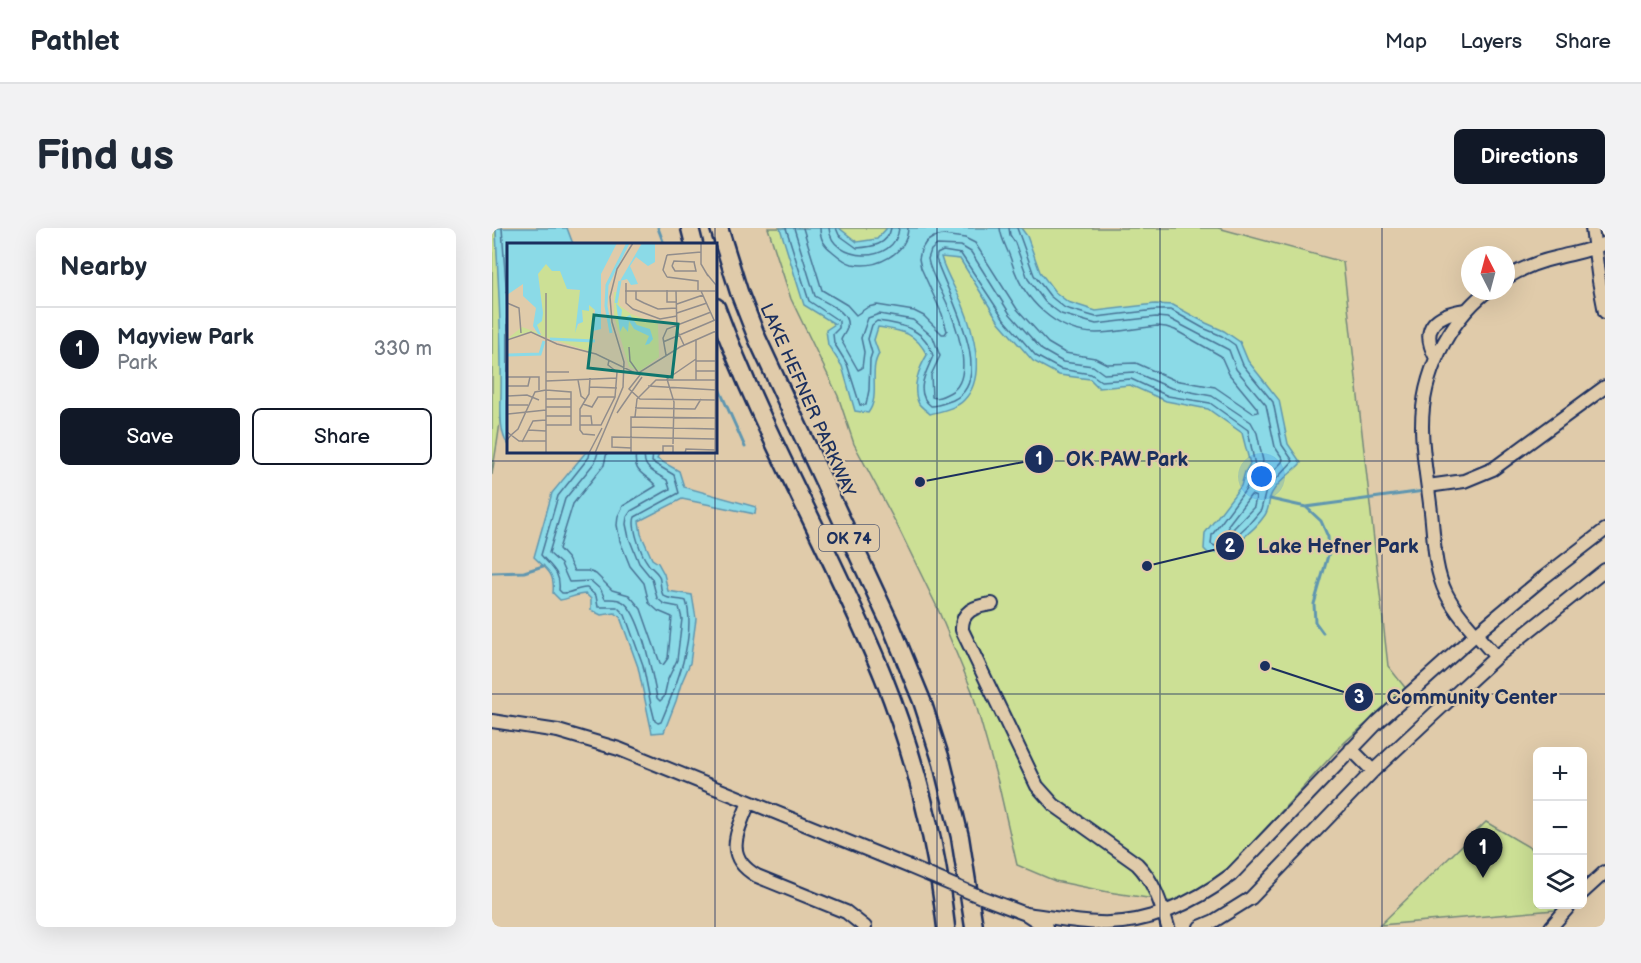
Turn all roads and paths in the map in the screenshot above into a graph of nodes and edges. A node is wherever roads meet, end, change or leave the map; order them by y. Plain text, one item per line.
1 (690, 228) edge
2 (719, 228) edge
3 (1592, 228) edge
4 (694, 243) edge
5 (1600, 245) edge
6 (1515, 272) edge
7 (1477, 300) edge
8 (717, 309) edge
9 (1466, 310) junction
10 (1605, 312) edge
11 (1436, 358) junction
12 (1605, 387) edge
13 (1428, 486) junction
14 (1605, 530) edge
15 (1605, 570) edge
16 (992, 604) dead end
17 (1476, 634) junction
18 (1496, 657) junction
19 (492, 721) edge
20 (1351, 749) junction
21 (1373, 771) junction
22 (749, 802) junction
23 (1605, 872) edge
24 (1587, 888) edge
25 (1567, 909) edge
26 (1021, 912) junction
27 (1164, 912) junction
28 (865, 927) edge
29 (946, 927) edge
30 (974, 927) edge
31 (1046, 927) edge
32 (1168, 927) edge
33 (1200, 927) edge
34 (1551, 927) edge

1 - 4 highway
2 - 30 highway, LAKE HEFNER PARKWAY / OK 74
3 - 5 street
5 - 6 street
5 - 10 street
7 - 9 street
8 - 29 highway, OK 74
9 - 11 street
9 - 11 street
11 - 13 street
12 - 13 street
13 - 17 street
14 - 17 street
15 - 18 street
16 - 27 street
17 - 18 street
17 - 20 street
18 - 21 street
19 - 22 street
20 - 21 street
20 - 27 street
21 - 33 street
22 - 26 street, bridge
22 - 28 street
23 - 24 street
25 - 34 street
26 - 27 street
26 - 31 street
27 - 32 street

